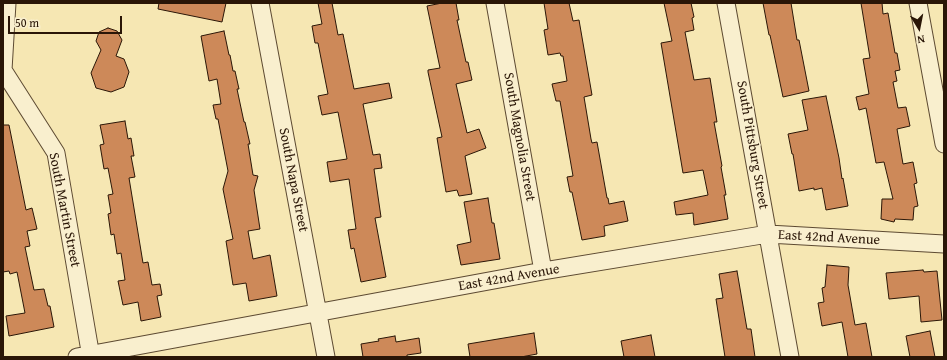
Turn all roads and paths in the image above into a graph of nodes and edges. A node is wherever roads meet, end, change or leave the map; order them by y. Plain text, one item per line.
1 (7, 3) edge
2 (260, 3) edge
3 (495, 3) edge
4 (726, 3) edge
5 (918, 3) edge
6 (944, 144) edge
7 (768, 234) junction
8 (944, 244) edge
9 (543, 271) junction
10 (318, 312) junction
11 (86, 356) edge
12 (326, 357) edge
13 (790, 357) edge

1 - 11 street, South Martin Street
2 - 10 street, South Napa Street
3 - 9 street, South Magnolia Street
4 - 7 street, South Pittsburg Street
5 - 6 street
7 - 8 street, East 42nd Avenue
7 - 9 street, East 42nd Avenue
7 - 13 street, South Pittsburg Street
9 - 10 street, East 42nd Avenue
10 - 11 street, East 42nd Avenue
10 - 12 street, South Napa Street

